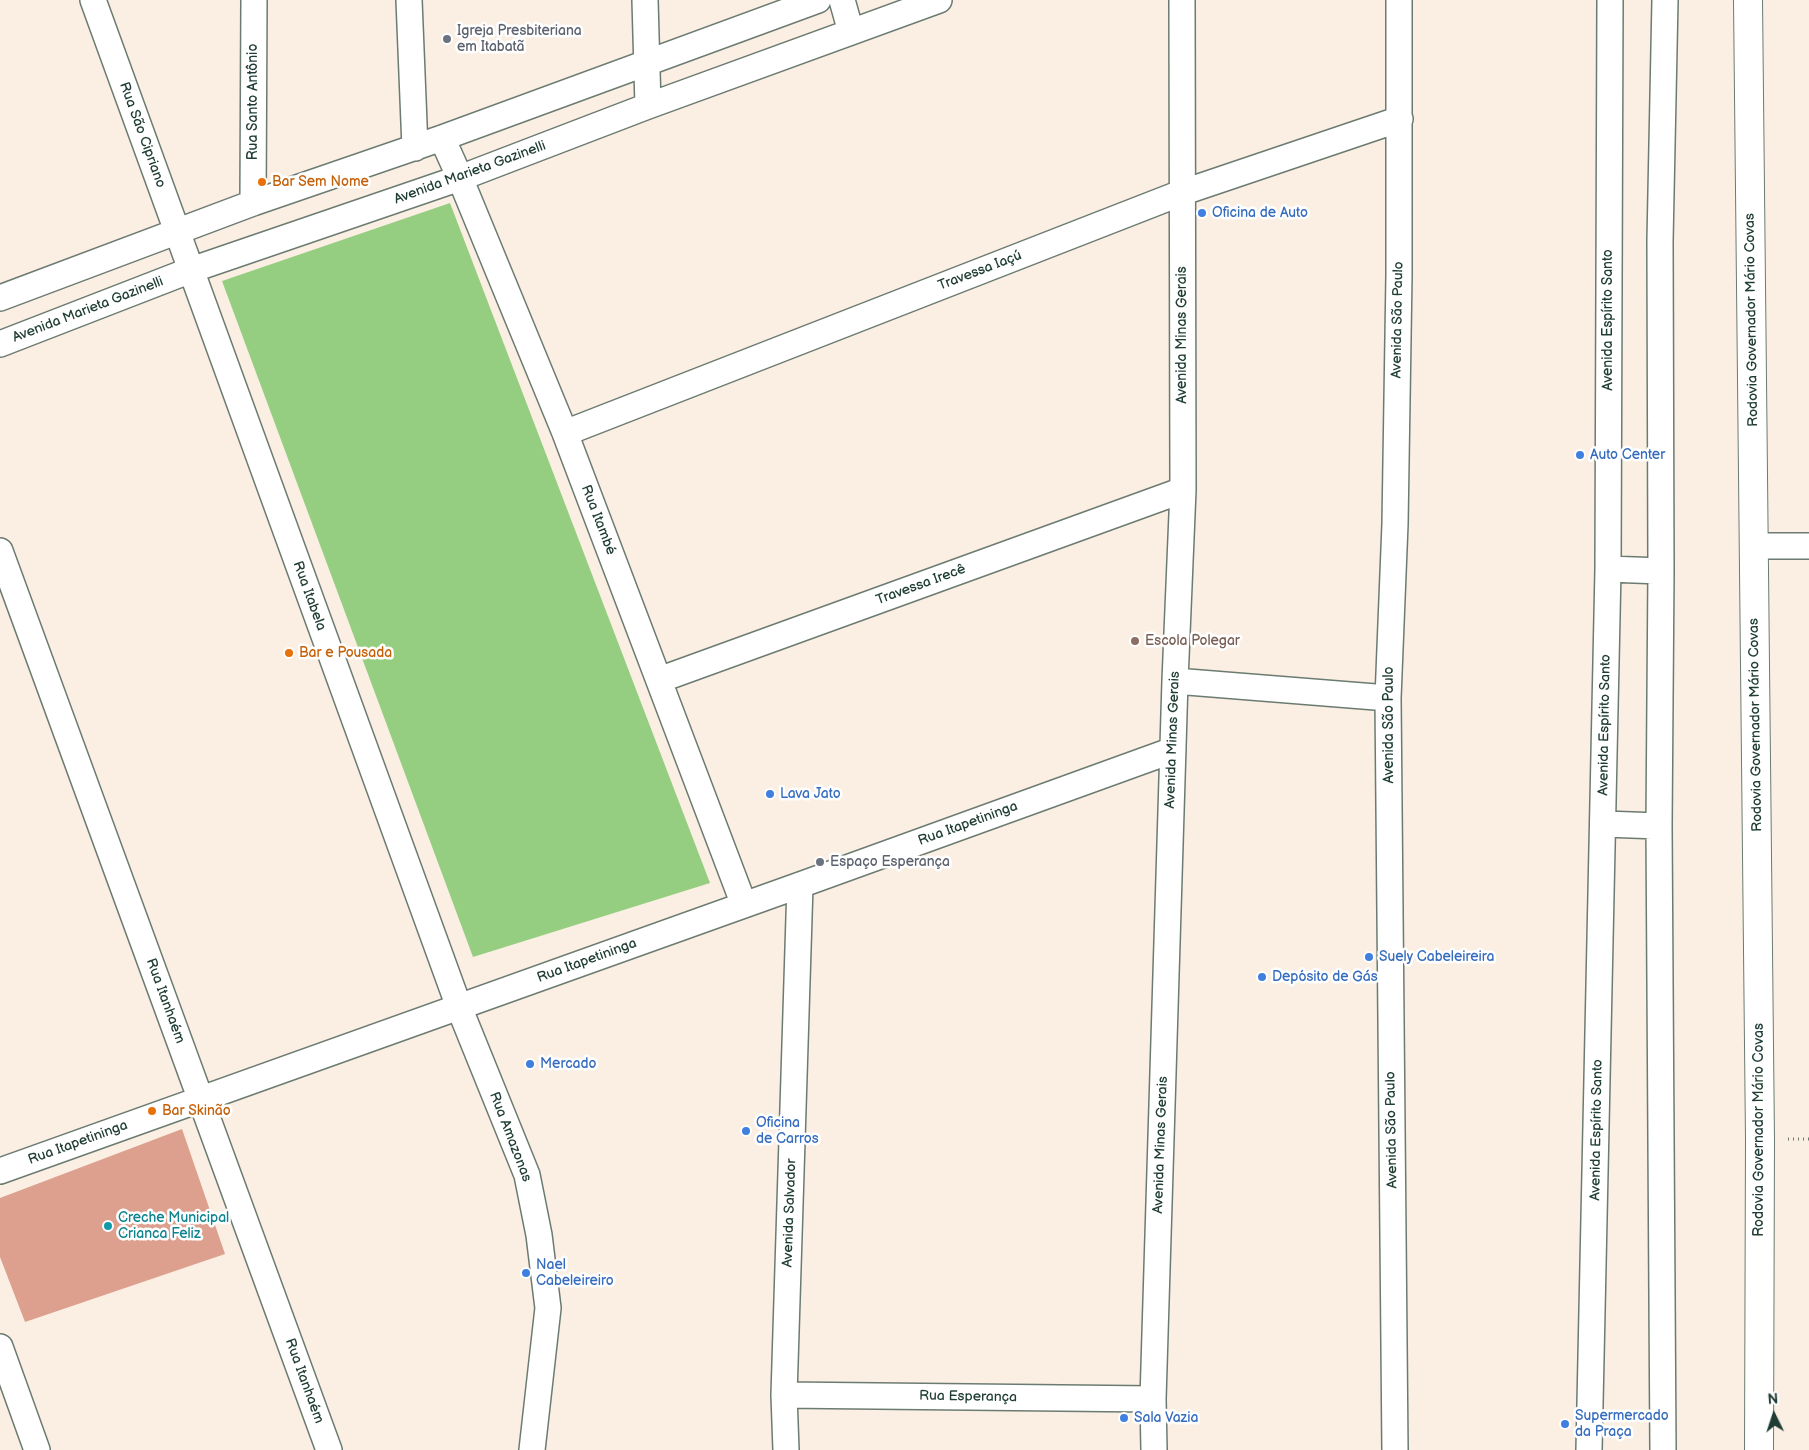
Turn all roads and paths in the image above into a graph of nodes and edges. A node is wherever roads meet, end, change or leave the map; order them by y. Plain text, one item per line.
1 (93, 0) edge
2 (254, 0) edge
3 (409, 0) edge
4 (645, 0) edge
5 (818, 0) edge
6 (842, 0) edge
7 (938, 0) edge
8 (1182, 0) edge
9 (1399, 0) edge
10 (1610, 0) edge
11 (1665, 0) edge
12 (1748, 0) edge
13 (851, 32) junction
14 (645, 63) junction
15 (648, 106) junction
16 (1400, 119) junction
17 (442, 138) junction
18 (414, 148) junction
19 (460, 178) junction
20 (1181, 193) junction
21 (253, 203) junction
22 (176, 232) junction
23 (191, 270) junction
24 (0, 298) edge
25 (0, 344) edge
26 (565, 433) junction
27 (1183, 490) junction
28 (1754, 546) junction
29 (1809, 546) edge
30 (0, 552) edge
31 (1608, 569) junction
32 (1661, 571) junction
33 (659, 680) junction
34 (1175, 681) junction
35 (1388, 698) junction
36 (1174, 750) junction
37 (1604, 824) junction
38 (1659, 826) junction
39 (800, 886) junction
40 (744, 905) junction
41 (459, 1007) junction
42 (201, 1098) junction
43 (0, 1171) edge
44 (0, 1347) edge
45 (784, 1395) junction
46 (1153, 1400) junction
47 (37, 1450) edge
48 (329, 1450) edge
49 (532, 1450) edge
50 (786, 1450) edge
51 (1154, 1450) edge
52 (1395, 1450) edge
53 (1589, 1450) edge
54 (1664, 1450) edge
55 (1760, 1450) edge

1 - 22 street, Rua São Cipriano
2 - 21 street, Rua Santo Antônio
3 - 18 street
4 - 14 street
5 - 14 street
6 - 13 street
7 - 13 street, Avenida Marieta Gazinelli
8 - 20 street, Avenida Minas Gerais
9 - 16 street, Avenida São Paulo
10 - 31 street, Avenida Espírito Santo
11 - 32 street
12 - 28 highway, Rodovia Governador Mário Covas
13 - 15 street, Avenida Marieta Gazinelli
14 - 15 street
14 - 17 street
15 - 19 street, Avenida Marieta Gazinelli
16 - 20 street, Travessa Iaçú
16 - 35 street, Avenida São Paulo
17 - 18 street
17 - 19 street, Rua Itambé
18 - 21 street
19 - 23 street, Avenida Marieta Gazinelli
19 - 26 street, Rua Itambé
20 - 26 street, Travessa Iaçú
20 - 27 street, Avenida Minas Gerais
21 - 22 street
22 - 23 street, Rua São Cipriano
22 - 24 street
23 - 25 street, Avenida Marieta Gazinelli
23 - 41 street, Rua Itabela
26 - 33 street, Rua Itambé
27 - 33 street, Travessa Irecê
27 - 34 street, Avenida Minas Gerais
28 - 29 street
28 - 55 highway, Rodovia Governador Mário Covas
30 - 42 street, Rua Itanhaém
31 - 32 street
31 - 37 street, Avenida Espírito Santo
32 - 38 street
33 - 40 street, Rua Itambé
34 - 35 street
34 - 36 street, Avenida Minas Gerais
35 - 52 street, Avenida São Paulo
36 - 39 street, Rua Itapetininga
36 - 46 street, Avenida Minas Gerais
37 - 38 street
37 - 53 street, Avenida Espírito Santo
38 - 54 street
39 - 40 street, Rua Itapetininga
39 - 45 street, Avenida Salvador
40 - 41 street, Rua Itapetininga
41 - 42 street, Rua Itapetininga
41 - 49 street, Rua Amazonas
42 - 43 street, Rua Itapetininga
42 - 48 street, Rua Itanhaém
44 - 47 street
45 - 46 street, Rua Esperança
45 - 50 street, Avenida Salvador
46 - 51 street, Avenida Minas Gerais

